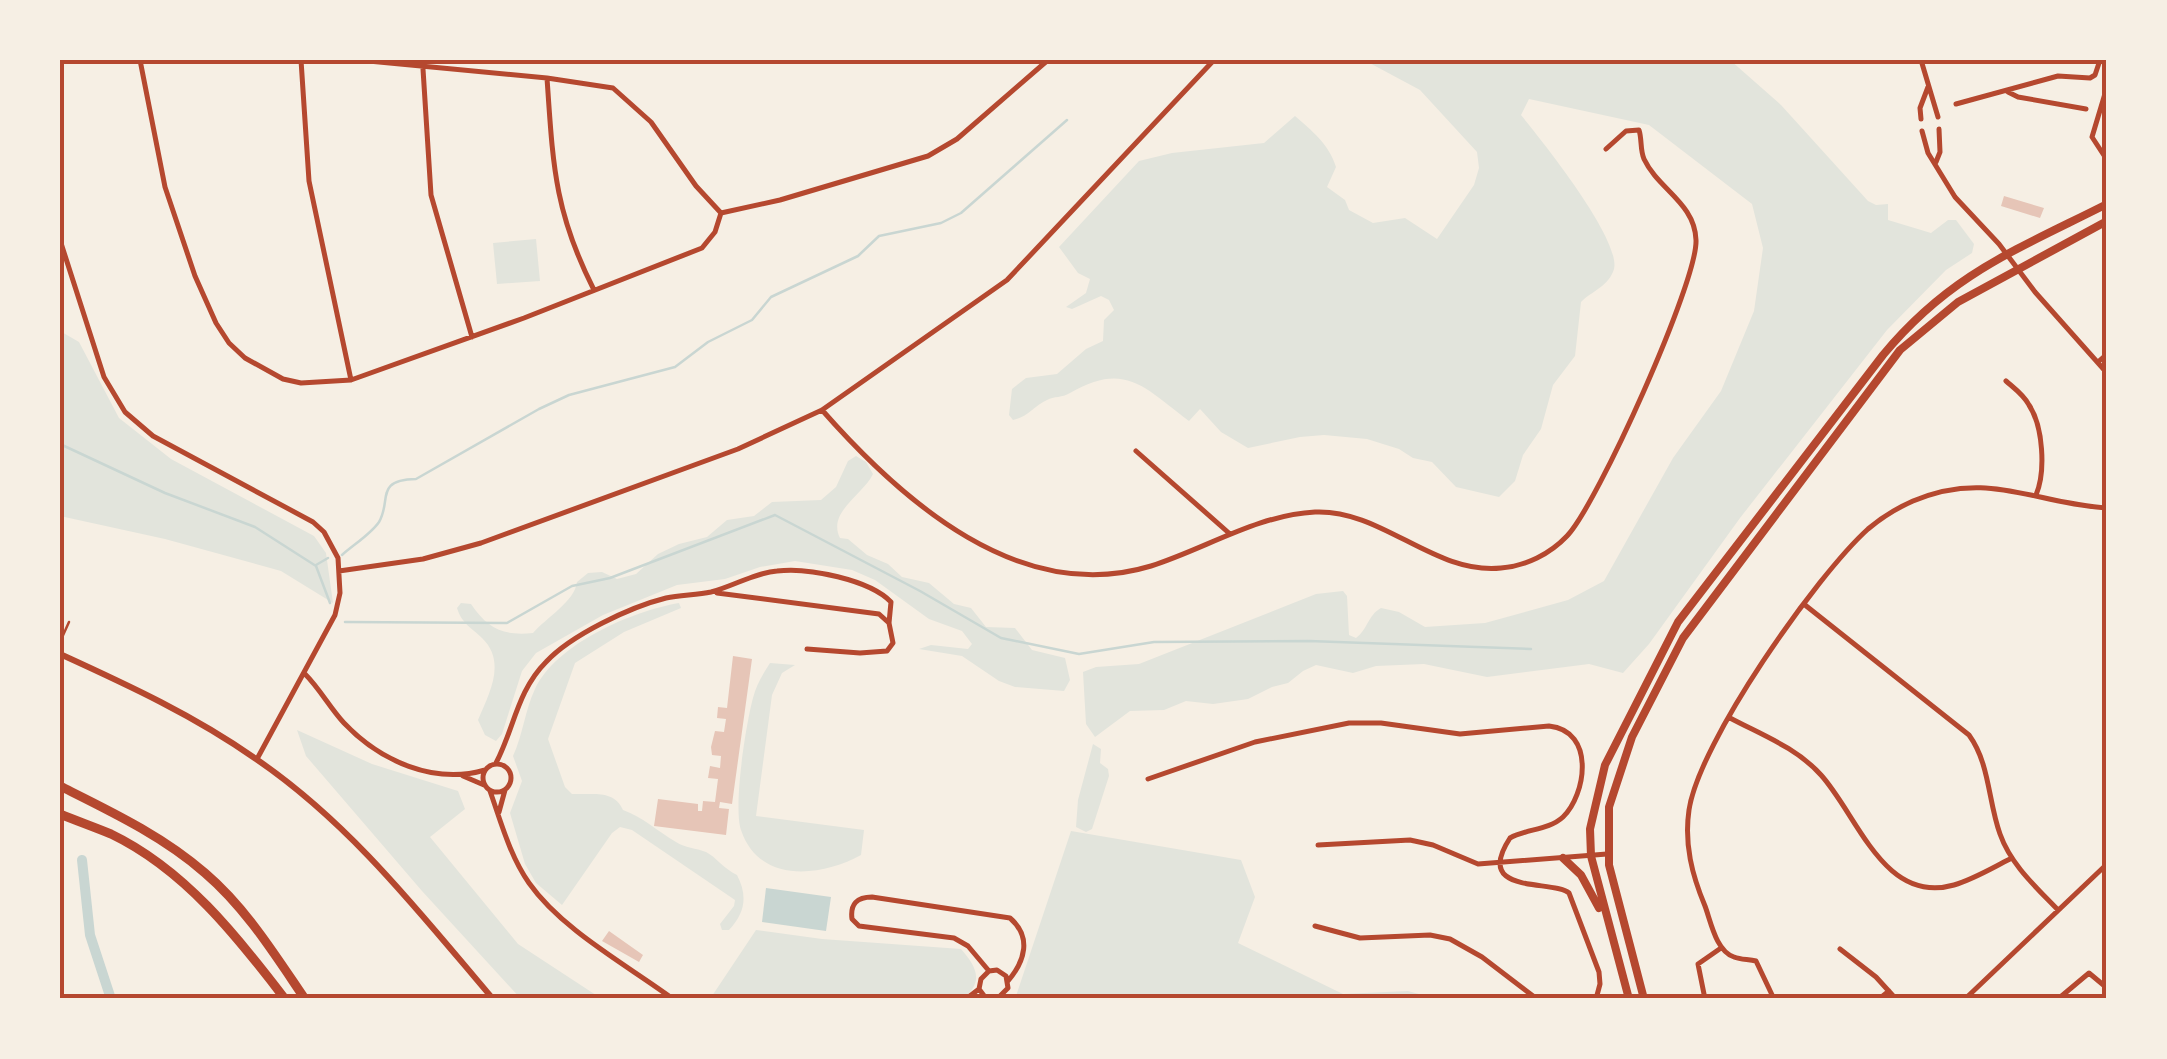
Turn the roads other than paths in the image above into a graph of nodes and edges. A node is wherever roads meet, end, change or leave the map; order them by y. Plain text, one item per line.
1 (140, 60) edge
2 (300, 60) edge
3 (358, 60) edge
4 (1048, 60) edge
5 (1214, 60) edge
6 (1921, 60) edge
7 (2100, 60) edge
8 (424, 68) junction
9 (547, 78) junction
10 (1929, 84) junction
11 (2107, 86) edge
12 (2005, 91) junction
13 (1956, 104) dead end
14 (2086, 109) dead end
15 (1938, 117) dead end
16 (1921, 119) dead end
17 (1939, 129) dead end
18 (1922, 132) dead end
19 (2107, 147) edge
20 (1606, 149) dead end
21 (2100, 151) junction
22 (2107, 160) edge
23 (1936, 162) junction
24 (2107, 204) edge
25 (722, 213) junction
26 (2107, 220) edge
27 (60, 240) edge
28 (2005, 254) junction
29 (2016, 268) junction
30 (594, 290) junction
31 (472, 337) junction
32 (2107, 354) edge
33 (2098, 362) junction
34 (2107, 373) edge
35 (351, 380) junction
36 (2006, 381) dead end
37 (822, 410) junction
38 (1136, 451) dead end
39 (2036, 494) junction
40 (2107, 508) edge
41 (1230, 534) junction
42 (339, 571) junction
43 (710, 592) junction
44 (1805, 606) junction
45 (69, 622) dead end
46 (889, 622) junction
47 (60, 642) edge
48 (806, 649) dead end
49 (60, 654) edge
50 (305, 674) junction
51 (1730, 718) junction
52 (506, 745) junction
53 (257, 759) junction
54 (496, 763) junction
55 (506, 767) junction
56 (484, 770) junction
57 (463, 776) junction
58 (1148, 779) dead end
59 (484, 785) junction
60 (60, 786) edge
61 (504, 790) junction
62 (490, 791) junction
63 (60, 814) edge
64 (498, 816) junction
65 (1318, 844) dead end
66 (1607, 854) junction
67 (1592, 856) junction
68 (1563, 858) junction
69 (2010, 859) junction
70 (1503, 862) junction
71 (2107, 864) edge
72 (2058, 910) junction
73 (1315, 926) dead end
74 (1609, 930) junction
75 (1721, 948) junction
76 (1840, 949) dead end
77 (976, 956) junction
78 (990, 971) junction
79 (982, 976) junction
80 (1008, 984) junction
81 (2107, 988) edge
82 (979, 989) junction
83 (1890, 990) junction
84 (983, 998) edge
85 (281, 999) edge
86 (308, 999) edge
87 (493, 999) edge
88 (674, 999) edge
89 (966, 999) edge
90 (998, 999) edge
91 (1007, 999) edge
92 (1537, 999) edge
93 (1596, 999) edge
94 (1629, 999) edge
95 (1644, 999) edge
96 (1705, 999) edge
97 (1774, 999) edge
98 (1880, 999) edge
99 (1896, 999) edge
100 (1965, 999) edge
101 (2058, 999) edge

1 - 35 street
2 - 35 street
3 - 8 street
4 - 25 street
5 - 37 street
6 - 10 street
7 - 12 street
8 - 9 street
8 - 31 street
9 - 25 street
9 - 30 street
10 - 15 street
10 - 16 street
11 - 21 street
12 - 13 street
12 - 14 street
17 - 23 street
18 - 23 street
19 - 21 street
20 - 41 street
21 - 22 street
23 - 28 street
24 - 28 main road
25 - 30 street
26 - 29 main road
27 - 42 street
28 - 29 street
28 - 67 main road
29 - 33 street
29 - 66 main road
30 - 31 street
31 - 35 street
32 - 33 street
33 - 34 street
36 - 39 street
37 - 41 street
37 - 42 street
38 - 41 street
39 - 40 street
39 - 44 street
42 - 50 street
43 - 46 street
43 - 46 street
43 - 52 street
44 - 51 street
44 - 69 street
45 - 47 lane
46 - 48 street
49 - 53 street
50 - 53 street
50 - 57 street
51 - 69 street
51 - 75 street
52 - 54 street
52 - 55 street
53 - 87 street
54 - 55 street
54 - 56 street
55 - 61 street
56 - 57 street
56 - 59 street
57 - 59 street
58 - 70 street
59 - 62 street
60 - 86 highway
61 - 62 street
61 - 64 street
62 - 64 street
63 - 85 highway
64 - 88 street
65 - 70 street
66 - 67 street
66 - 95 main road
67 - 68 street
67 - 74 main road
68 - 70 street
68 - 74 main road
69 - 72 street
70 - 93 street
71 - 72 street
72 - 100 street
73 - 92 street
74 - 94 main road
75 - 96 street
75 - 97 street
76 - 83 street
77 - 78 street
77 - 79 street
77 - 80 street
78 - 79 street
78 - 80 street
79 - 82 street
80 - 90 street
80 - 91 street
81 - 101 street
82 - 84 street
82 - 89 street
83 - 98 street
83 - 99 street
84 - 90 street

